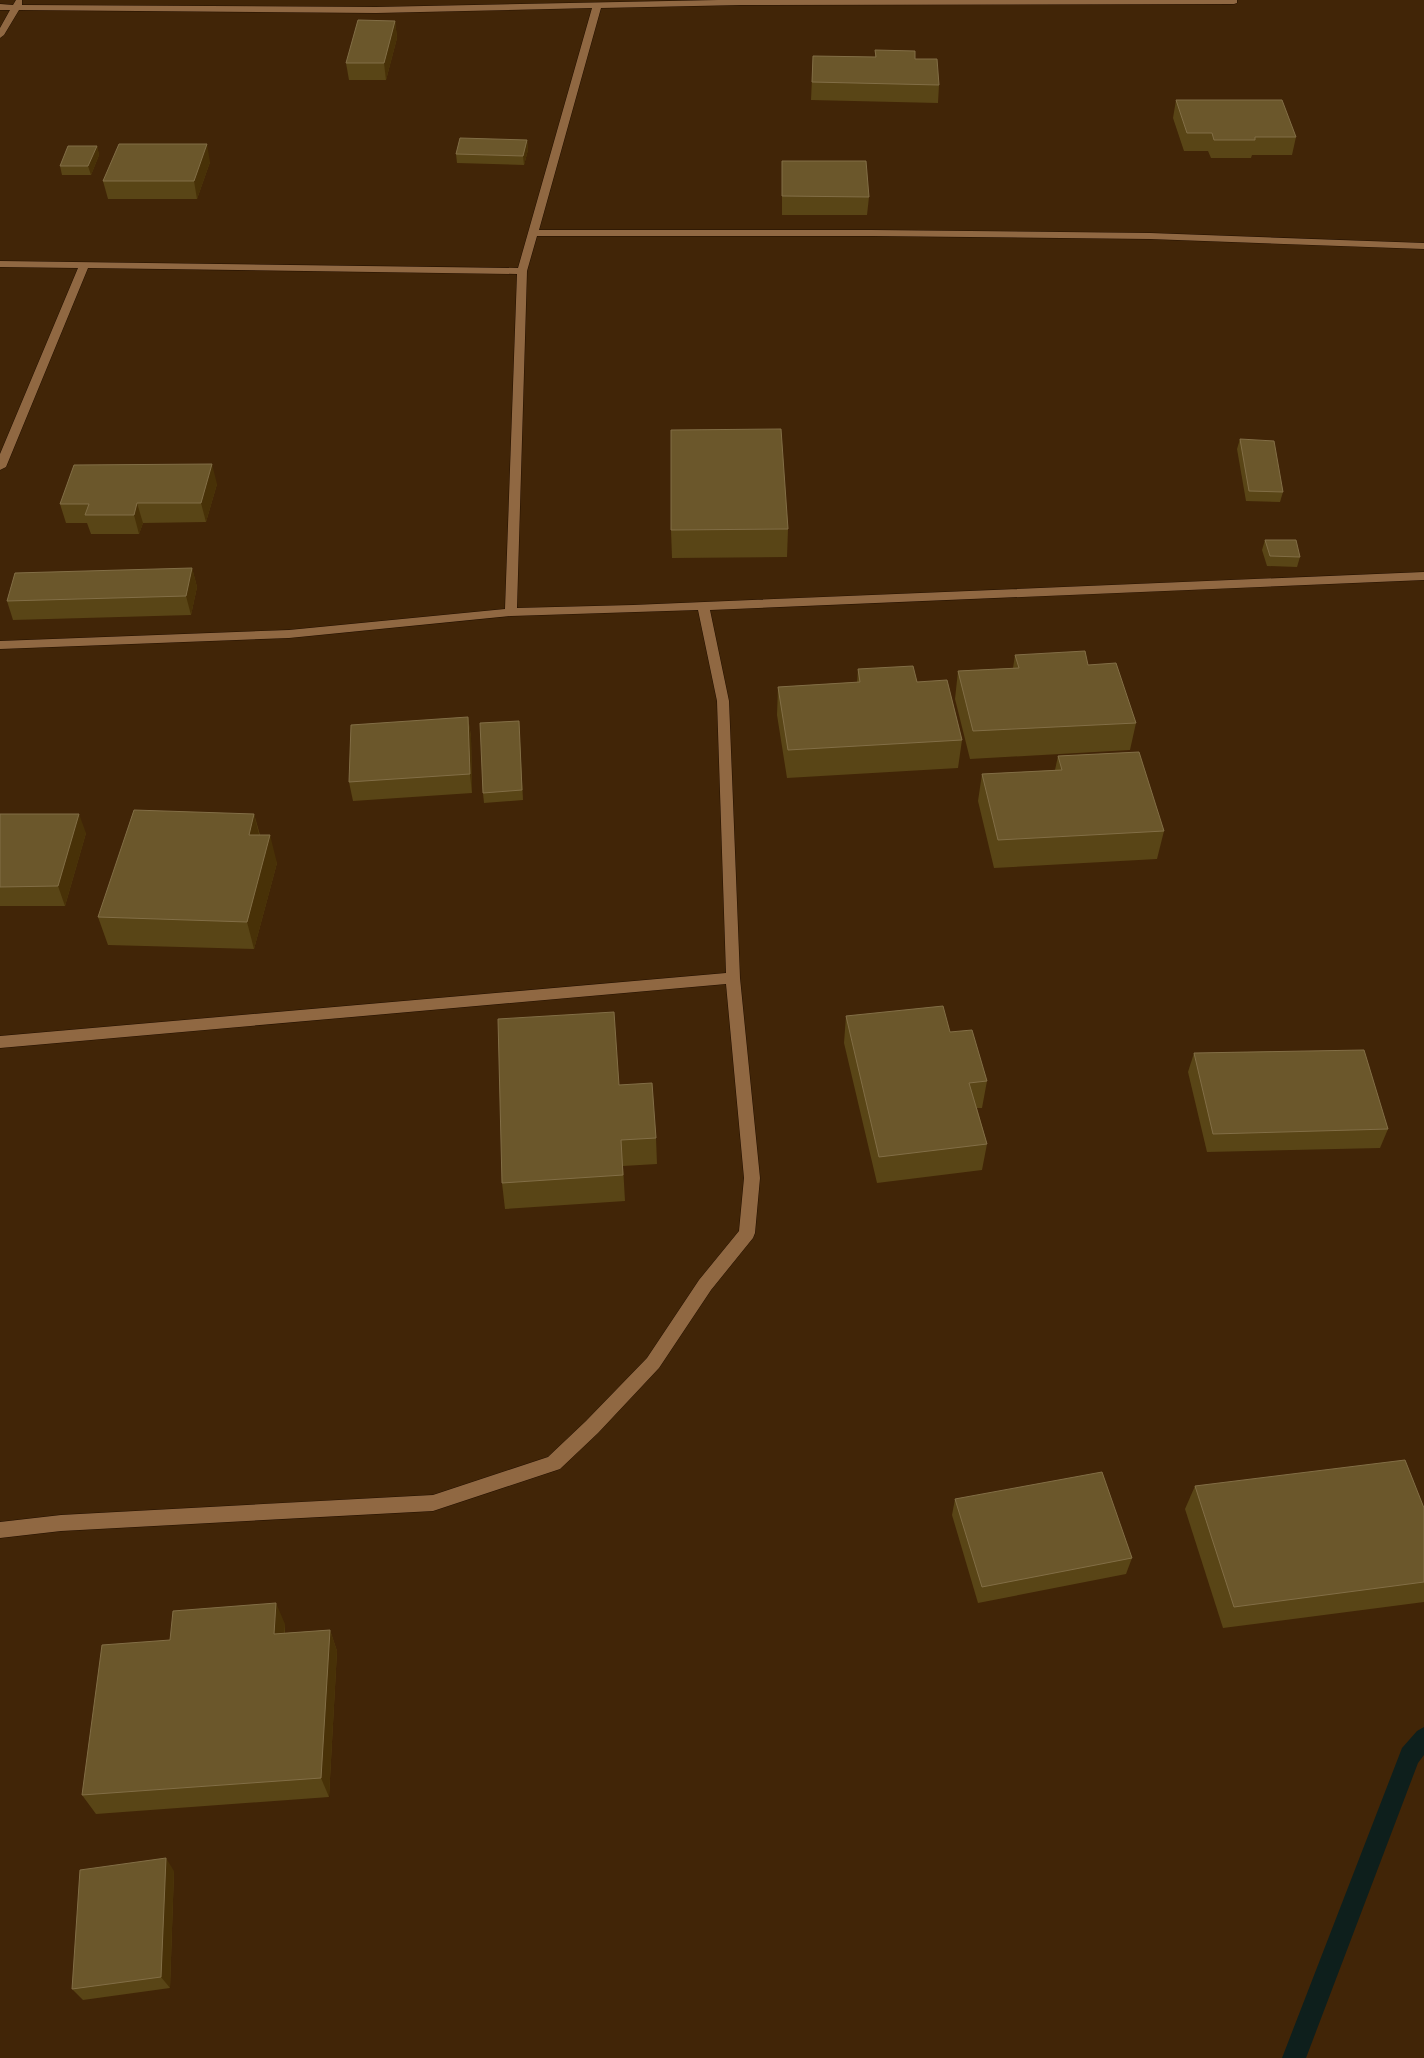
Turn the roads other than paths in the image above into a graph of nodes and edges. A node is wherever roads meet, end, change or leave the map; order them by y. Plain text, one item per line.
1 (379, 0) edge
2 (741, 1) edge
3 (1234, 1) edge
4 (17, 4) edge
5 (597, 6) junction
6 (0, 7) edge
7 (376, 10) junction
8 (0, 36) edge
9 (534, 233) junction
10 (1424, 246) edge
11 (0, 264) edge
12 (85, 264) junction
13 (522, 271) junction
14 (0, 467) edge
15 (1424, 576) edge
16 (703, 606) junction
17 (512, 612) junction
18 (0, 645) edge
19 (733, 978) junction
20 (0, 1042) edge
21 (0, 1530) edge

1 - 7 street
2 - 3 street
2 - 5 street
4 - 6 street
4 - 7 street
4 - 8 street
5 - 7 street
5 - 9 street
9 - 10 street
9 - 13 street
11 - 12 street
12 - 13 street
12 - 14 street
13 - 17 street
15 - 16 street
16 - 17 street
16 - 19 street
17 - 18 street
19 - 20 street
19 - 21 street

